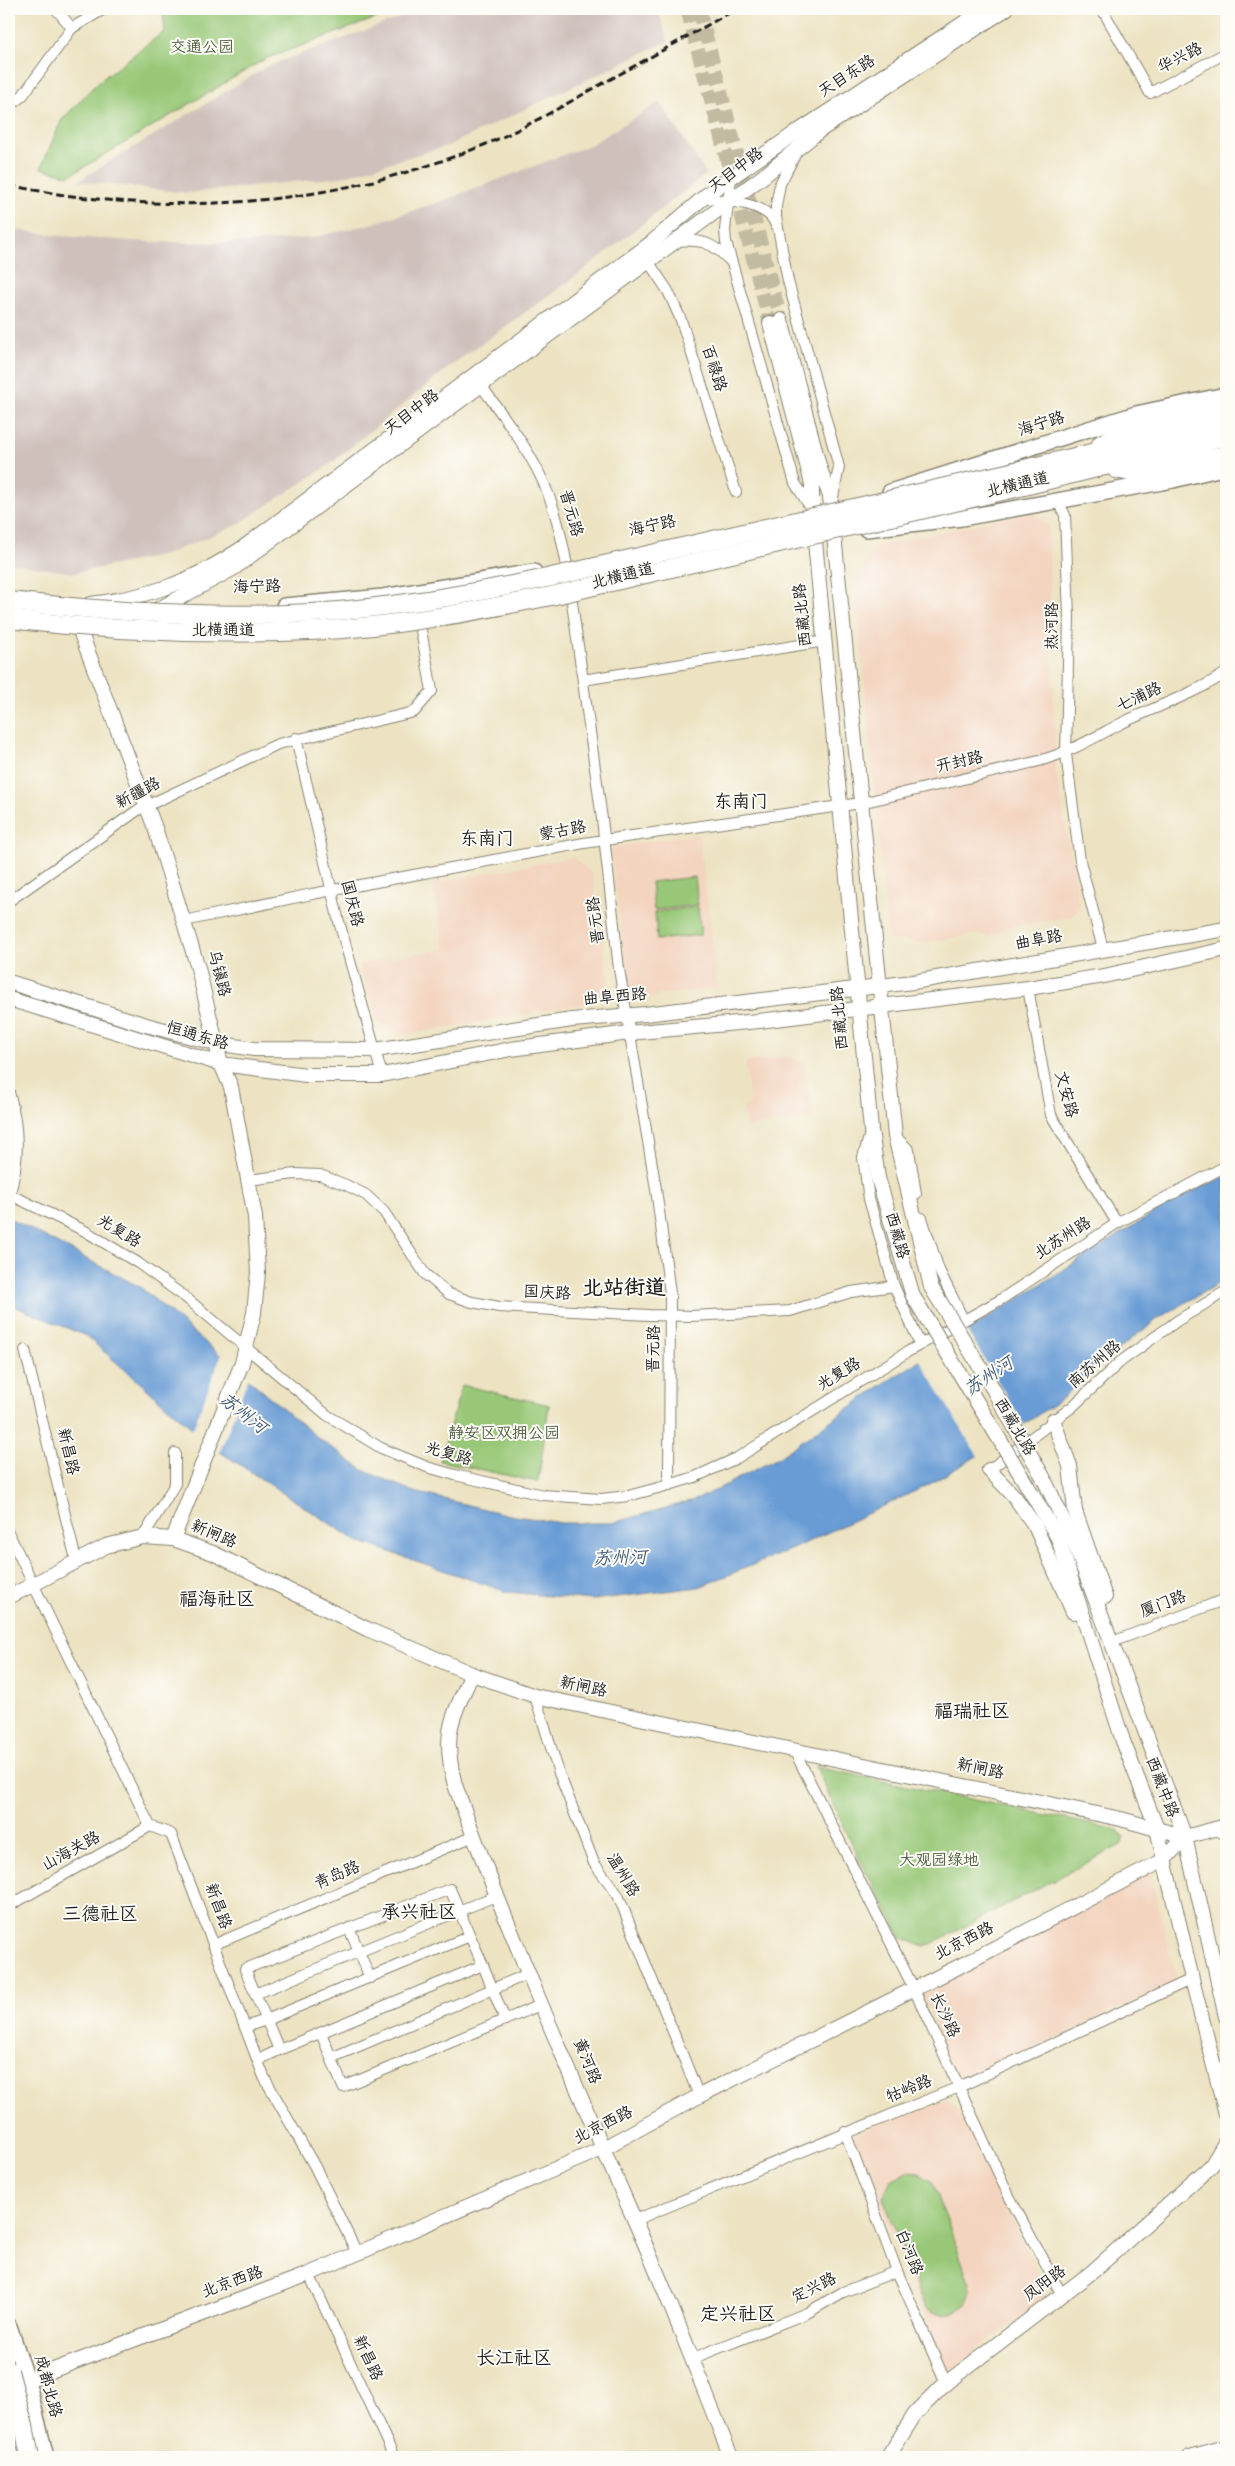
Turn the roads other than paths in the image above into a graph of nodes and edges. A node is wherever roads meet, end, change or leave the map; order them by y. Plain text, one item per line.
1 (56, 9) edge
2 (104, 9) edge
3 (985, 9) edge
4 (1006, 9) edge
5 (1102, 9) edge
6 (72, 28) junction
7 (1226, 53) edge
8 (9, 107) edge
9 (802, 142) junction
10 (731, 177) junction
11 (703, 198) junction
12 (728, 202) junction
13 (750, 206) junction
14 (725, 225) junction
15 (777, 229) junction
16 (673, 242) junction
17 (648, 261) junction
18 (734, 266) junction
19 (477, 380) junction
20 (1226, 395) edge
21 (1226, 407) edge
22 (1226, 421) edge
23 (1226, 436) edge
24 (1226, 455) edge
25 (1073, 458) junction
26 (1105, 466) junction
27 (1226, 467) edge
28 (1022, 478) junction
29 (736, 492) dead end
30 (1056, 500) junction
31 (831, 506) junction
32 (812, 510) junction
33 (835, 535) junction
34 (815, 540) junction
35 (567, 566) junction
36 (572, 596) junction
37 (9, 597) edge
38 (9, 601) edge
39 (72, 606) junction
40 (164, 606) junction
41 (9, 619) edge
42 (9, 624) edge
43 (420, 624) junction
44 (79, 632) junction
45 (825, 641) junction
46 (1226, 673) edge
47 (583, 680) junction
48 (296, 738) junction
49 (1066, 754) junction
50 (861, 803) junction
51 (147, 805) junction
52 (840, 806) junction
53 (604, 840) junction
54 (331, 891) junction
55 (9, 901) edge
56 (184, 921) junction
57 (1226, 929) edge
58 (1103, 949) junction
59 (1226, 949) edge
60 (9, 982) edge
61 (880, 985) junction
62 (858, 988) junction
63 (1028, 988) junction
64 (9, 999) edge
65 (882, 1006) junction
66 (859, 1009) junction
67 (626, 1016) junction
68 (629, 1033) junction
69 (215, 1043) junction
70 (375, 1050) junction
71 (221, 1064) junction
72 (382, 1075) junction
73 (9, 1092) edge
74 (871, 1130) junction
75 (895, 1136) junction
76 (1226, 1166) edge
77 (248, 1180) junction
78 (9, 1195) edge
79 (1117, 1223) junction
80 (894, 1286) junction
81 (1226, 1291) edge
82 (671, 1316) junction
83 (963, 1319) junction
84 (920, 1344) junction
85 (25, 1350) dead end
86 (246, 1350) junction
87 (1053, 1420) junction
88 (176, 1453) dead end
89 (989, 1470) joint
90 (1044, 1477) joint
91 (669, 1485) junction
92 (1028, 1487) joint
93 (9, 1534) edge
94 (144, 1537) junction
95 (173, 1539) junction
96 (76, 1560) junction
97 (33, 1583) junction
98 (9, 1597) edge
99 (1226, 1599) edge
100 (1110, 1637) junction
101 (472, 1674) junction
102 (1102, 1676) junction
103 (535, 1696) junction
104 (794, 1750) junction
105 (150, 1826) junction
106 (1157, 1829) junction
107 (1222, 1830) edge
108 (474, 1836) junction
109 (1184, 1837) junction
110 (1164, 1860) junction
111 (498, 1895) junction
112 (9, 1906) edge
113 (460, 1911) junction
114 (349, 1928) junction
115 (470, 1936) junction
116 (213, 1945) junction
117 (359, 1952) junction
118 (482, 1965) junction
119 (530, 1973) junction
120 (370, 1978) junction
121 (1192, 1979) junction
122 (914, 1989) junction
123 (493, 1990) junction
124 (256, 1994) junction
125 (543, 2004) junction
126 (1226, 2018) edge
127 (266, 2020) junction
128 (505, 2020) junction
129 (245, 2027) junction
130 (320, 2033) junction
131 (279, 2050) junction
132 (331, 2058) junction
133 (258, 2060) junction
134 (959, 2087) junction
135 (699, 2096) junction
136 (1226, 2114) edge
137 (845, 2132) junction
138 (1226, 2141) edge
139 (602, 2149) junction
140 (635, 2220) junction
141 (357, 2253) junction
142 (897, 2271) junction
143 (309, 2274) junction
144 (1062, 2295) junction
145 (9, 2326) edge
146 (691, 2359) junction
147 (9, 2371) edge
148 (27, 2380) junction
149 (946, 2383) junction
150 (9, 2387) edge
151 (1226, 2448) edge
152 (9, 2453) edge
153 (10, 2457) edge
154 (30, 2457) edge
155 (46, 2457) edge
156 (394, 2457) edge
157 (731, 2457) edge
158 (888, 2457) edge
159 (1190, 2457) edge

1 - 6 street
2 - 6 street
3 - 10 main road, 天目东路
4 - 9 main road, 天目东路
5 - 7 street, 华兴路
6 - 8 street
9 - 12 main road, 天目中路
9 - 15 street, 西藏北路
10 - 11 main road, 天目中路
10 - 12 street, 西藏北路
11 - 12 street, 西藏北路
11 - 19 main road, 天目中路
12 - 13 street, 西藏北路
12 - 14 street, 西藏北路
12 - 16 main road, 天目中路
13 - 14 street
13 - 15 street, 西藏北路
14 - 18 street, 西藏北路
15 - 31 street, 西藏北路
16 - 17 main road, 天目中路
16 - 18 street
17 - 19 main road, 天目中路
17 - 29 street, 百禄路
18 - 32 street, 西藏北路
19 - 35 street, 晋元路
19 - 39 main road, 天目中路
19 - 40 main road, 天目中路
20 - 31 main road, 海宁路
21 - 25 highway
22 - 25 highway, 北横通道
23 - 26 highway, 北横通道
24 - 26 highway
25 - 28 highway, 北横通道
26 - 28 highway, 北横通道
27 - 30 main road
28 - 38 highway, 北横通道, bridge
28 - 41 highway, 北横通道, bridge
30 - 33 main road
30 - 49 street, 热河路
31 - 32 main road, 海宁路
31 - 32 main road, 西藏北路
31 - 33 main road, 西藏北路
32 - 34 main road, 西藏北路
32 - 35 main road, 海宁路
33 - 34 main road
33 - 50 main road, 西藏北路
34 - 36 main road
34 - 45 main road, 西藏北路
35 - 36 street, 晋元路
35 - 40 main road, 海宁路
36 - 43 main road
36 - 47 street, 晋元路
37 - 39 main road, 天目中路
39 - 40 main road, 海宁路
39 - 44 main road, 乌镇路
40 - 44 main road, 天目中路
42 - 44 main road, 天目中路
43 - 44 main road
43 - 48 street, 新疆路
44 - 51 main road, 乌镇路
45 - 47 street
45 - 52 main road, 西藏北路
46 - 49 street, 七浦路
47 - 53 street, 晋元路
48 - 51 street, 新疆路
48 - 54 street, 国庆路
49 - 50 street, 开封路
49 - 58 street
50 - 52 street, 蒙古路
50 - 61 main road, 西藏北路
51 - 55 street, 新疆路
51 - 56 main road, 乌镇路
52 - 53 street, 蒙古路
52 - 62 main road, 西藏北路
53 - 54 street, 蒙古路
53 - 67 street, 晋元路
54 - 56 street, 蒙古路
54 - 70 street, 国庆路
56 - 69 main road, 乌镇路
57 - 58 main road, 曲阜路
58 - 61 main road, 曲阜路
59 - 63 main road
60 - 69 main road, 恒通东路
61 - 62 main road, 曲阜路
61 - 65 main road, 西藏北路
62 - 66 main road, 西藏北路
62 - 67 main road, 曲阜西路
63 - 65 main road
63 - 79 street, 文安路
64 - 71 main road, 恒通东路
65 - 66 main road
65 - 75 main road, 西藏北路
66 - 68 main road
66 - 74 main road, 西藏北路
67 - 68 street, 晋元路
67 - 70 main road, 曲阜西路
68 - 72 main road
68 - 82 street, 晋元路
69 - 70 main road, 恒通东路
69 - 71 main road, 乌镇路
70 - 72 street, 国庆路
71 - 72 main road, 恒通东路
71 - 77 main road, 乌镇路
73 - 78 street
74 - 80 street, 西藏路
74 - 92 main road, 西藏北路, bridge
75 - 83 street, 西藏路
75 - 90 main road, 西藏北路, bridge
76 - 79 street, 北苏州路
77 - 82 street, 国庆路
77 - 86 main road, 乌镇路
78 - 86 street, 光复路
79 - 83 street, 北苏州路
80 - 82 street, 国庆路
80 - 84 street, 西藏路
81 - 87 street, 南苏州路
82 - 91 street, 晋元路
83 - 84 street, 北苏州路
84 - 91 street, 光复路
85 - 96 street, 新昌路
86 - 91 street, 光复路
86 - 95 main road, 乌镇路
87 - 89 street, 南苏州路
87 - 100 main road
88 - 94 street
89 - 102 main road
90 - 100 main road, 西藏中路
92 - 102 main road, 西藏中路
93 - 97 street
94 - 95 main road, 新闸路
94 - 96 main road, 新闸路
95 - 101 main road, 新闸路
96 - 97 main road, 新闸路
97 - 98 main road, 新闸路
97 - 105 street
99 - 100 street, 厦门路
100 - 109 main road, 西藏中路
101 - 103 main road, 新闸路
101 - 108 main road, 黄河路
102 - 106 main road, 西藏中路
103 - 104 main road, 新闸路
103 - 135 street, 温州路
104 - 106 main road, 新闸路
104 - 122 street, 长沙路
105 - 112 street, 山海关路
105 - 116 street, 新昌路
106 - 109 main road, 新闸路
106 - 110 main road, 西藏中路
107 - 109 main road
108 - 111 main road, 黄河路
108 - 116 street, 青岛路
109 - 110 main road, 北京西路
109 - 126 main road, 西藏中路
110 - 121 main road, 西藏中路
110 - 122 main road, 北京西路
111 - 113 street
111 - 119 main road, 黄河路
113 - 114 street
113 - 115 street
113 - 117 street
114 - 117 street
114 - 124 street
115 - 118 street
115 - 120 street
116 - 129 street, 新昌路
117 - 120 street
117 - 124 street
118 - 123 street
118 - 130 street
119 - 123 street
119 - 125 main road, 黄河路
120 - 127 street
121 - 134 street, 牯岭路
121 - 136 main road, 西藏中路
122 - 134 street, 长沙路
122 - 135 main road, 北京西路
123 - 128 street
123 - 132 street
124 - 127 street
125 - 128 street
125 - 139 main road, 黄河路
127 - 129 street
127 - 131 street
128 - 132 street
129 - 133 street, 新昌路
130 - 131 street
130 - 132 street
131 - 133 street
133 - 141 street, 新昌路
134 - 137 street, 牯岭路
134 - 144 street, 长沙路
135 - 139 main road, 北京西路
137 - 140 street, 牯岭路
137 - 142 street, 白河路
138 - 144 main road, 凤阳路
139 - 140 main road, 黄河路
139 - 141 main road, 北京西路
140 - 146 main road, 黄河路
141 - 143 main road, 北京西路
142 - 146 street, 定兴路
142 - 149 street, 白河路
143 - 148 main road, 北京西路
143 - 156 street, 新昌路
144 - 149 main road, 凤阳路
145 - 148 main road, 成都北路
146 - 157 main road, 黄河路
147 - 154 highway, bridge
148 - 150 main road, 北京西路
148 - 155 main road, 成都北路
149 - 158 main road, 凤阳路
151 - 159 main road
152 - 153 highway

